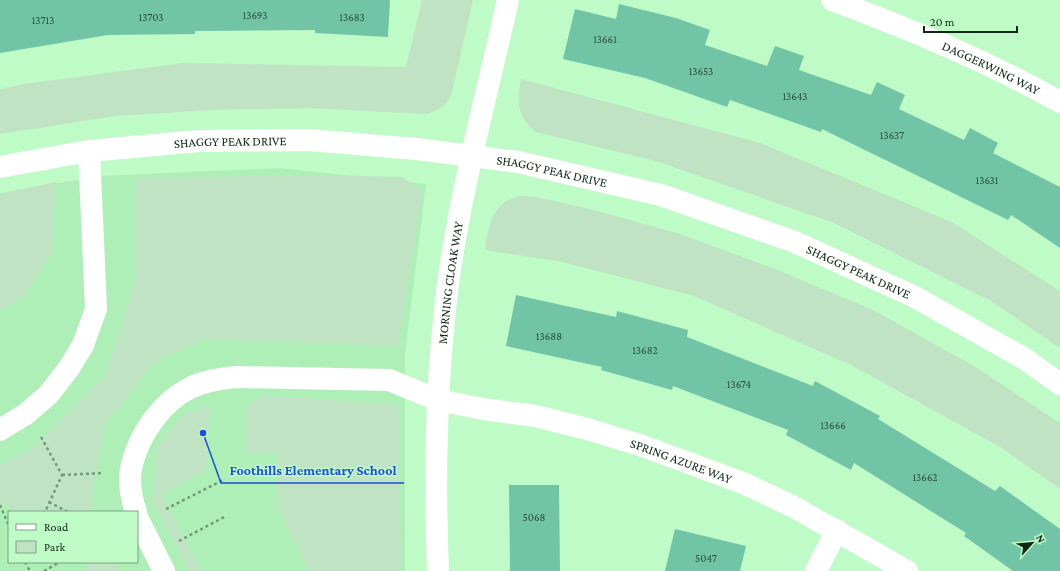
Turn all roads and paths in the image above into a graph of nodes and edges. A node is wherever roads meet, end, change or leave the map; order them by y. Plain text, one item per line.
1 (508, 0) edge
2 (832, 0) edge
3 (1060, 102) edge
4 (89, 151) junction
5 (472, 156) junction
6 (0, 167) edge
7 (1060, 384) edge
8 (438, 400) junction
9 (0, 430) edge
10 (40, 435) dead end
11 (103, 473) dead end
12 (62, 475) junction
13 (225, 479) dead end
14 (50, 502) junction
15 (0, 505) edge
16 (166, 509) dead end
17 (46, 511) edge
18 (66, 511) edge
19 (136, 511) edge
20 (226, 516) dead end
21 (138, 519) edge
22 (8, 524) edge
23 (837, 530) junction
24 (179, 542) dead end
25 (58, 563) edge
26 (44, 571) edge
27 (164, 571) edge
28 (438, 571) edge
29 (816, 571) edge
30 (907, 571) edge

1 - 5 street, MORNING CLOAK WAY
2 - 3 street, DAGGERWING WAY
4 - 5 street, SHAGGY PEAK DRIVE
4 - 6 street, SHAGGY PEAK DRIVE
4 - 9 street
5 - 7 street, SHAGGY PEAK DRIVE
5 - 8 street, MORNING CLOAK WAY
8 - 19 street, SPRING AZURE WAY
8 - 23 street, SPRING AZURE WAY
8 - 28 street, MORNING CLOAK WAY
10 - 12 path
11 - 12 path
12 - 14 path
13 - 16 path
14 - 17 path
14 - 18 path
15 - 22 path
20 - 24 path
21 - 27 street
23 - 29 street
23 - 30 street, SPRING AZURE WAY
25 - 26 path

